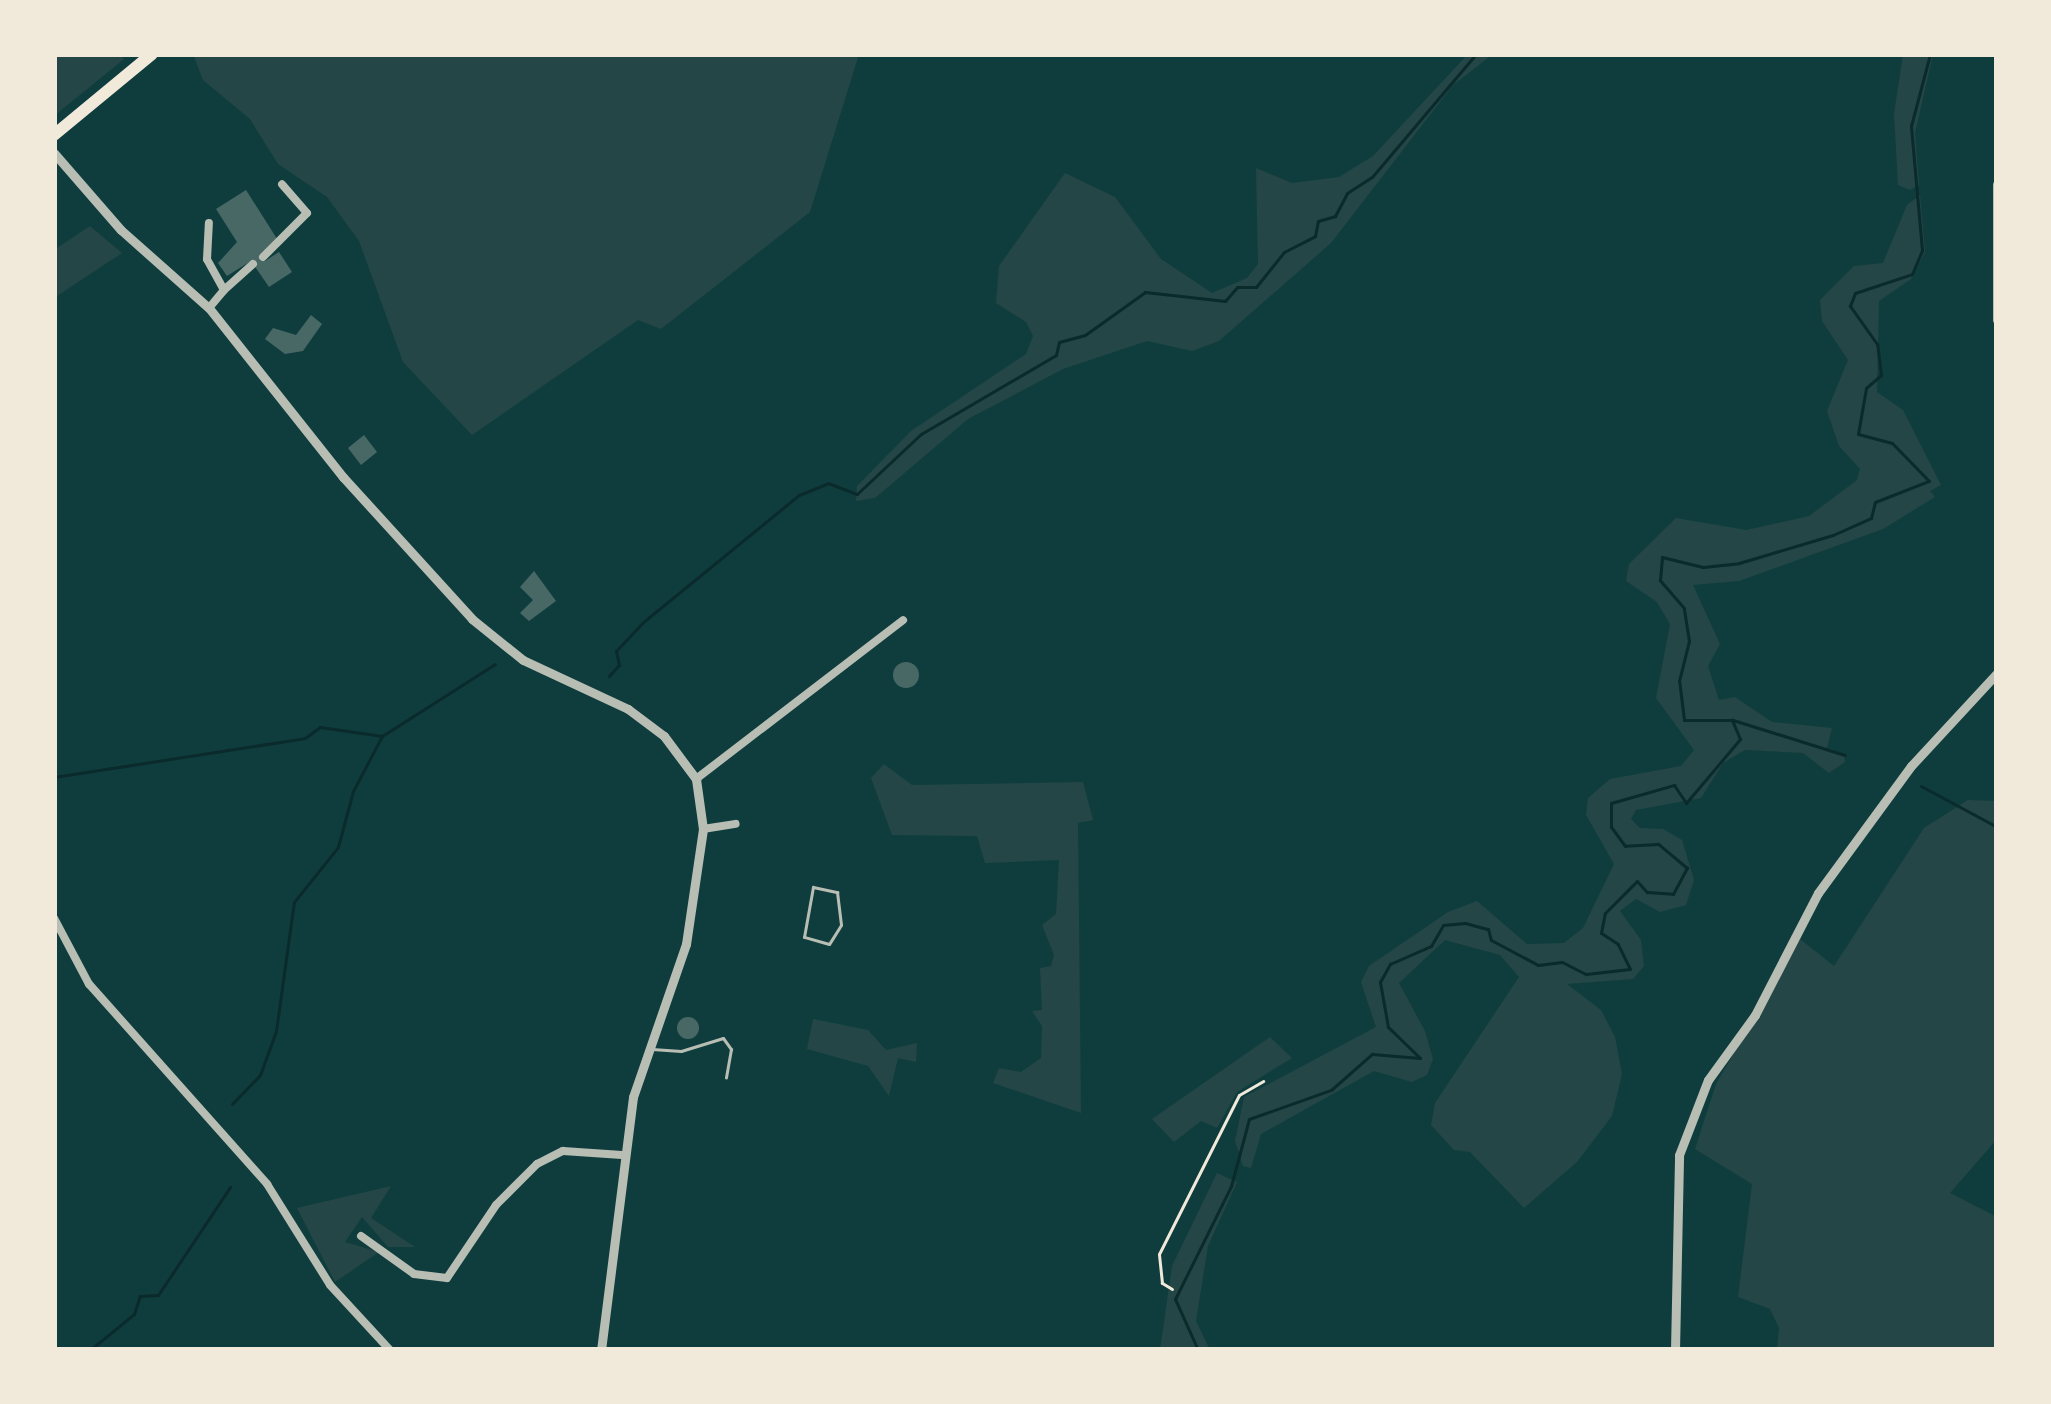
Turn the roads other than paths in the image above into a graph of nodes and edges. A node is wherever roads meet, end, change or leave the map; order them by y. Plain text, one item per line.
1 (152, 54) edge
2 (54, 135) edge
3 (54, 153) edge
4 (282, 184) dead end
5 (1997, 185) edge
6 (209, 223) dead end
7 (263, 257) dead end
8 (253, 264) dead end
9 (224, 290) junction
10 (208, 308) junction
11 (1997, 320) edge
12 (903, 620) dead end
13 (1997, 673) edge
14 (696, 779) junction
15 (736, 824) dead end
16 (703, 829) junction
17 (54, 918) edge
18 (804, 937) joint
19 (650, 1048) junction
20 (726, 1078) dead end
21 (622, 1155) junction
22 (361, 1236) dead end
23 (390, 1350) edge
24 (601, 1350) edge
25 (1675, 1350) edge

1 - 2 highway
3 - 10 street
4 - 7 street
5 - 11 street
6 - 9 street
8 - 9 street
9 - 10 street
10 - 14 street
12 - 14 street
13 - 25 street
14 - 16 street
15 - 16 street
16 - 19 street
17 - 23 street
18 - 18 lane
19 - 20 lane
19 - 21 street
21 - 22 street
21 - 24 street

